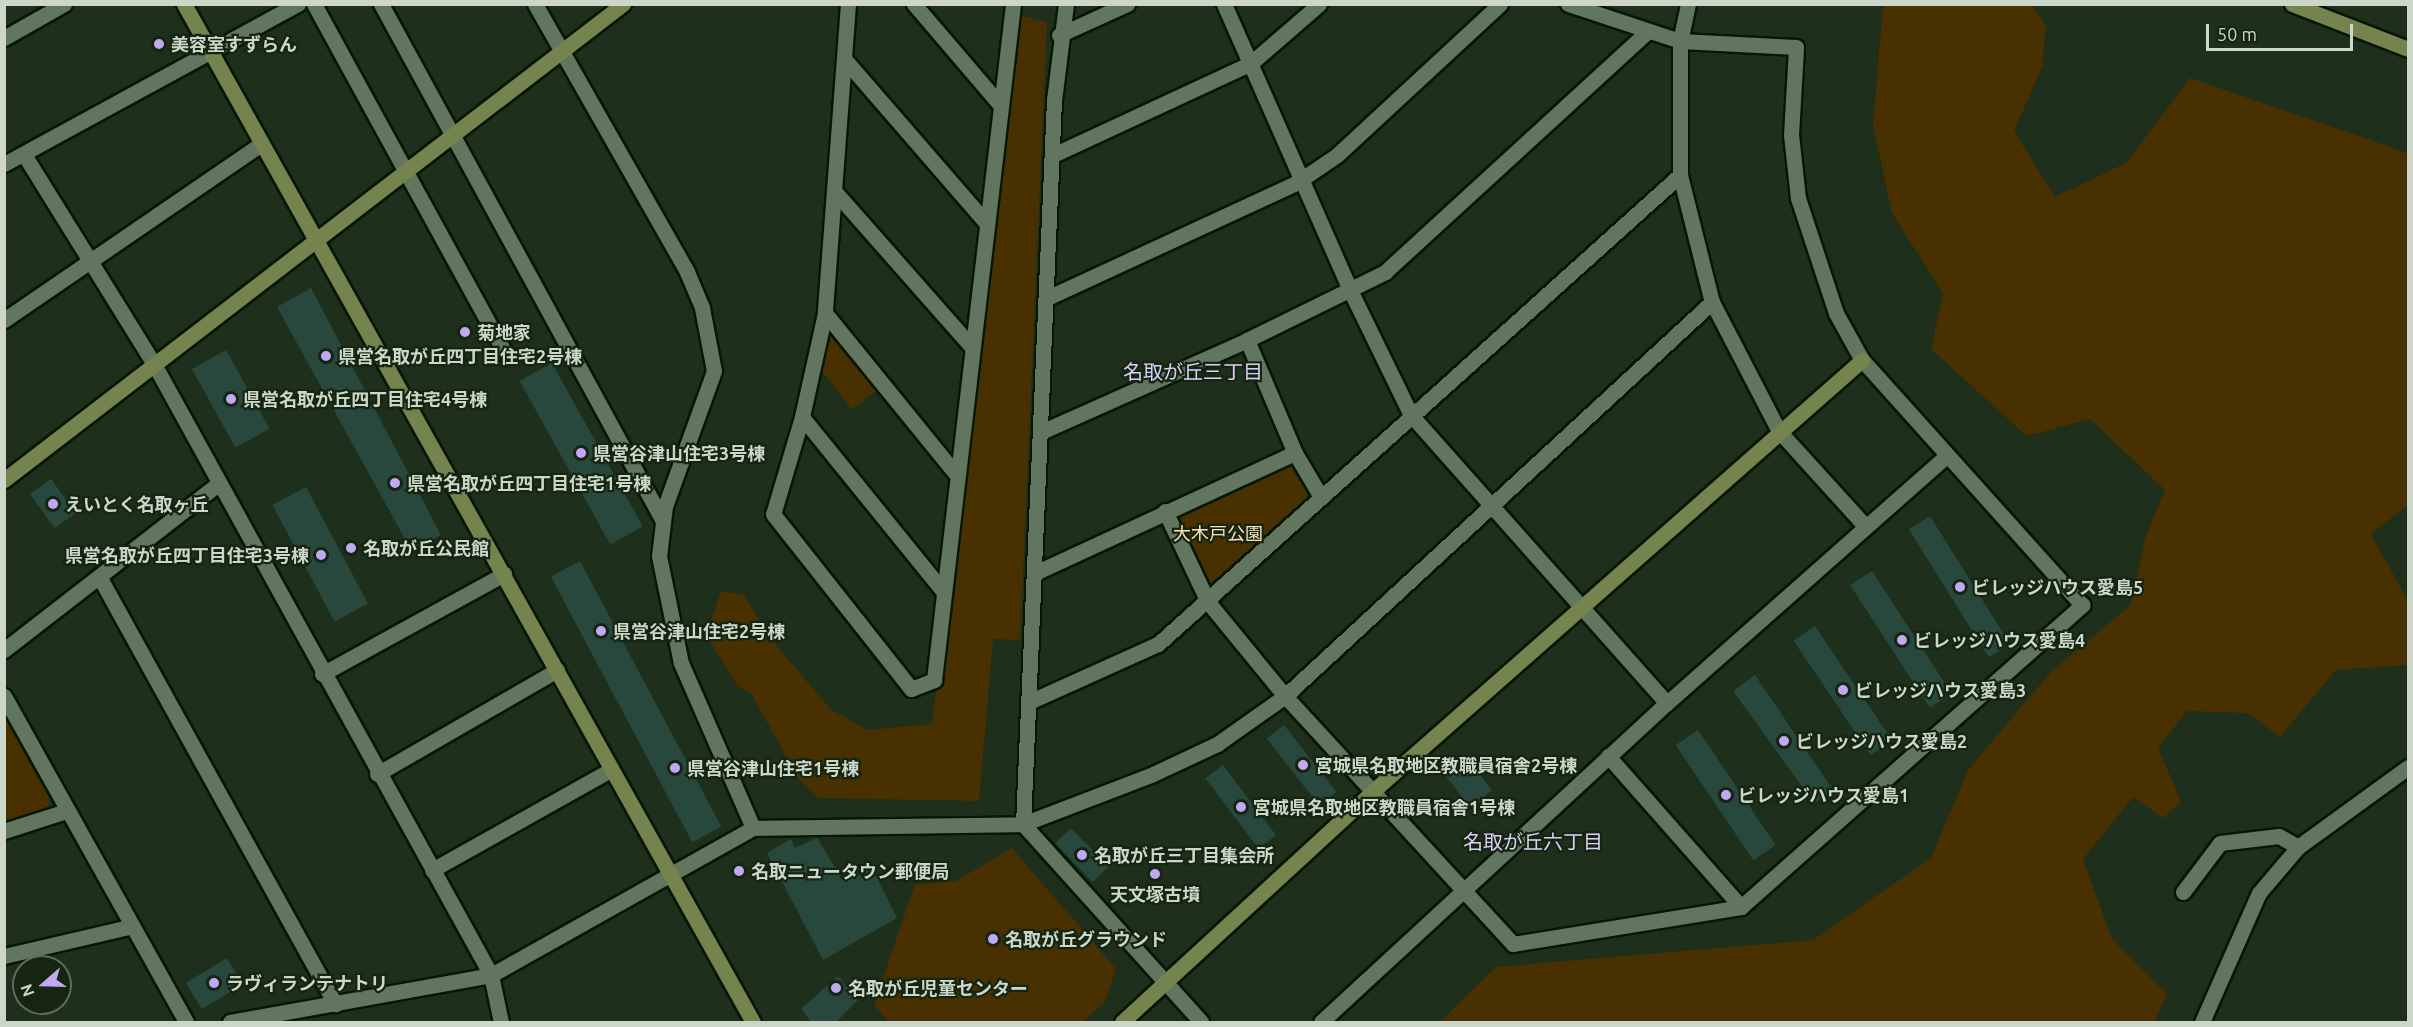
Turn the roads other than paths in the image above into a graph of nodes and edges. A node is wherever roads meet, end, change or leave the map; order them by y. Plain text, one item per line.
1 (64, 4) edge
2 (184, 4) edge
3 (298, 4) edge
4 (314, 4) edge
5 (381, 4) edge
6 (535, 4) edge
7 (623, 4) edge
8 (848, 4) edge
9 (914, 4) edge
10 (1013, 4) edge
11 (1066, 4) edge
12 (1127, 4) edge
13 (1224, 4) edge
14 (1319, 4) edge
15 (1500, 4) edge
16 (1568, 4) edge
17 (1688, 4) edge
18 (2292, 4) edge
19 (1646, 33) junction
20 (1059, 35) junction
21 (4, 38) edge
22 (1680, 41) junction
23 (2409, 49) edge
24 (564, 51) junction
25 (210, 53) junction
26 (846, 61) junction
27 (1251, 63) junction
28 (1001, 106) junction
29 (454, 133) junction
30 (261, 144) junction
31 (1053, 155) junction
32 (25, 156) junction
33 (4, 164) edge
34 (408, 169) junction
35 (1680, 175) junction
36 (1304, 177) junction
37 (836, 193) junction
38 (987, 224) junction
39 (319, 240) junction
40 (91, 262) junction
41 (1350, 290) junction
42 (1047, 298) junction
43 (1712, 302) junction
44 (825, 312) junction
45 (4, 320) edge
46 (1247, 340) junction
47 (971, 346) junction
48 (506, 354) dead end
49 (1862, 360) junction
50 (154, 364) junction
51 (1411, 416) junction
52 (802, 417) junction
53 (1043, 431) junction
54 (1779, 431) junction
55 (1295, 453) junction
56 (1946, 456) junction
57 (956, 473) junction
58 (4, 480) edge
59 (217, 485) junction
60 (1321, 497) junction
61 (1491, 504) junction
62 (1165, 511) junction
63 (663, 521) junction
64 (1865, 526) junction
65 (1037, 573) junction
66 (504, 574) junction
67 (100, 578) junction
68 (942, 590) junction
69 (1208, 602) junction
70 (1580, 610) junction
71 (4, 650) edge
72 (557, 670) junction
73 (322, 674) junction
74 (4, 696) edge
75 (1286, 696) junction
76 (1031, 701) junction
77 (1667, 703) junction
78 (1608, 756) junction
79 (2409, 767) edge
80 (612, 769) junction
81 (377, 774) junction
82 (1373, 791) junction
83 (66, 811) junction
84 (1023, 824) junction
85 (753, 828) junction
86 (4, 831) edge
87 (2298, 847) junction
88 (432, 870) junction
89 (671, 873) junction
90 (1464, 888) junction
91 (2183, 892) dead end
92 (1741, 907) junction
93 (129, 927) junction
94 (4, 956) edge
95 (491, 975) junction
96 (1166, 983) junction
97 (335, 1004) junction
98 (186, 1023) edge
99 (230, 1023) edge
100 (501, 1023) edge
101 (753, 1023) edge
102 (1122, 1023) edge
103 (1201, 1023) edge
104 (1321, 1023) edge
105 (2202, 1023) edge

1 - 21 street
2 - 25 street
3 - 25 street
4 - 34 street
5 - 29 street
6 - 24 street
7 - 24 street
8 - 26 street
9 - 28 street
10 - 28 street
11 - 20 street
12 - 20 street
13 - 27 street
14 - 27 street
15 - 36 street
16 - 19 street
17 - 22 street
18 - 23 street
19 - 22 street
19 - 41 street
20 - 31 street
22 - 35 street
22 - 49 street
24 - 29 street
24 - 63 street
25 - 30 street
25 - 32 street
26 - 37 street
26 - 38 street
27 - 31 street
27 - 36 street
28 - 38 street
29 - 34 street
29 - 63 street
30 - 39 street
30 - 40 street
31 - 42 street
32 - 33 street
32 - 40 street
34 - 39 street
34 - 48 street
35 - 43 street
35 - 51 street
36 - 41 street
36 - 42 street
37 - 44 street
37 - 47 street
38 - 47 street
39 - 50 street
39 - 66 street
40 - 45 street
40 - 50 street
41 - 46 street
41 - 51 street
42 - 53 street
43 - 54 street
43 - 61 street
44 - 52 street
44 - 57 street
46 - 53 street
46 - 55 street
47 - 57 street
49 - 54 street
49 - 56 street
50 - 58 street
50 - 59 street
51 - 60 street
51 - 61 street
52 - 68 street
52 - 68 street
53 - 65 street
54 - 64 street
54 - 70 street
55 - 60 street
55 - 62 street
56 - 64 street
56 - 92 street
57 - 68 street
59 - 67 street
59 - 73 street
60 - 69 street
61 - 70 street
61 - 75 street
62 - 65 street
62 - 69 street
63 - 85 street
64 - 77 street
65 - 76 street
66 - 72 street
66 - 73 street
67 - 71 street
67 - 97 street
69 - 75 street
69 - 76 street
70 - 77 street
70 - 82 street
72 - 80 street
72 - 81 street
73 - 81 street
74 - 83 street
75 - 82 street
75 - 84 street
76 - 84 street
77 - 78 street
78 - 90 street
78 - 92 street
79 - 87 street
80 - 88 street
80 - 89 street
81 - 88 street
82 - 90 street
82 - 96 street
83 - 86 street
83 - 93 street
84 - 85 street
84 - 96 street
85 - 89 street
87 - 91 street
87 - 105 street
88 - 95 street
89 - 95 street
89 - 101 street
90 - 92 street
90 - 104 street
93 - 94 street
93 - 98 street
95 - 97 street
95 - 100 street
96 - 102 street
96 - 103 street
97 - 99 street

